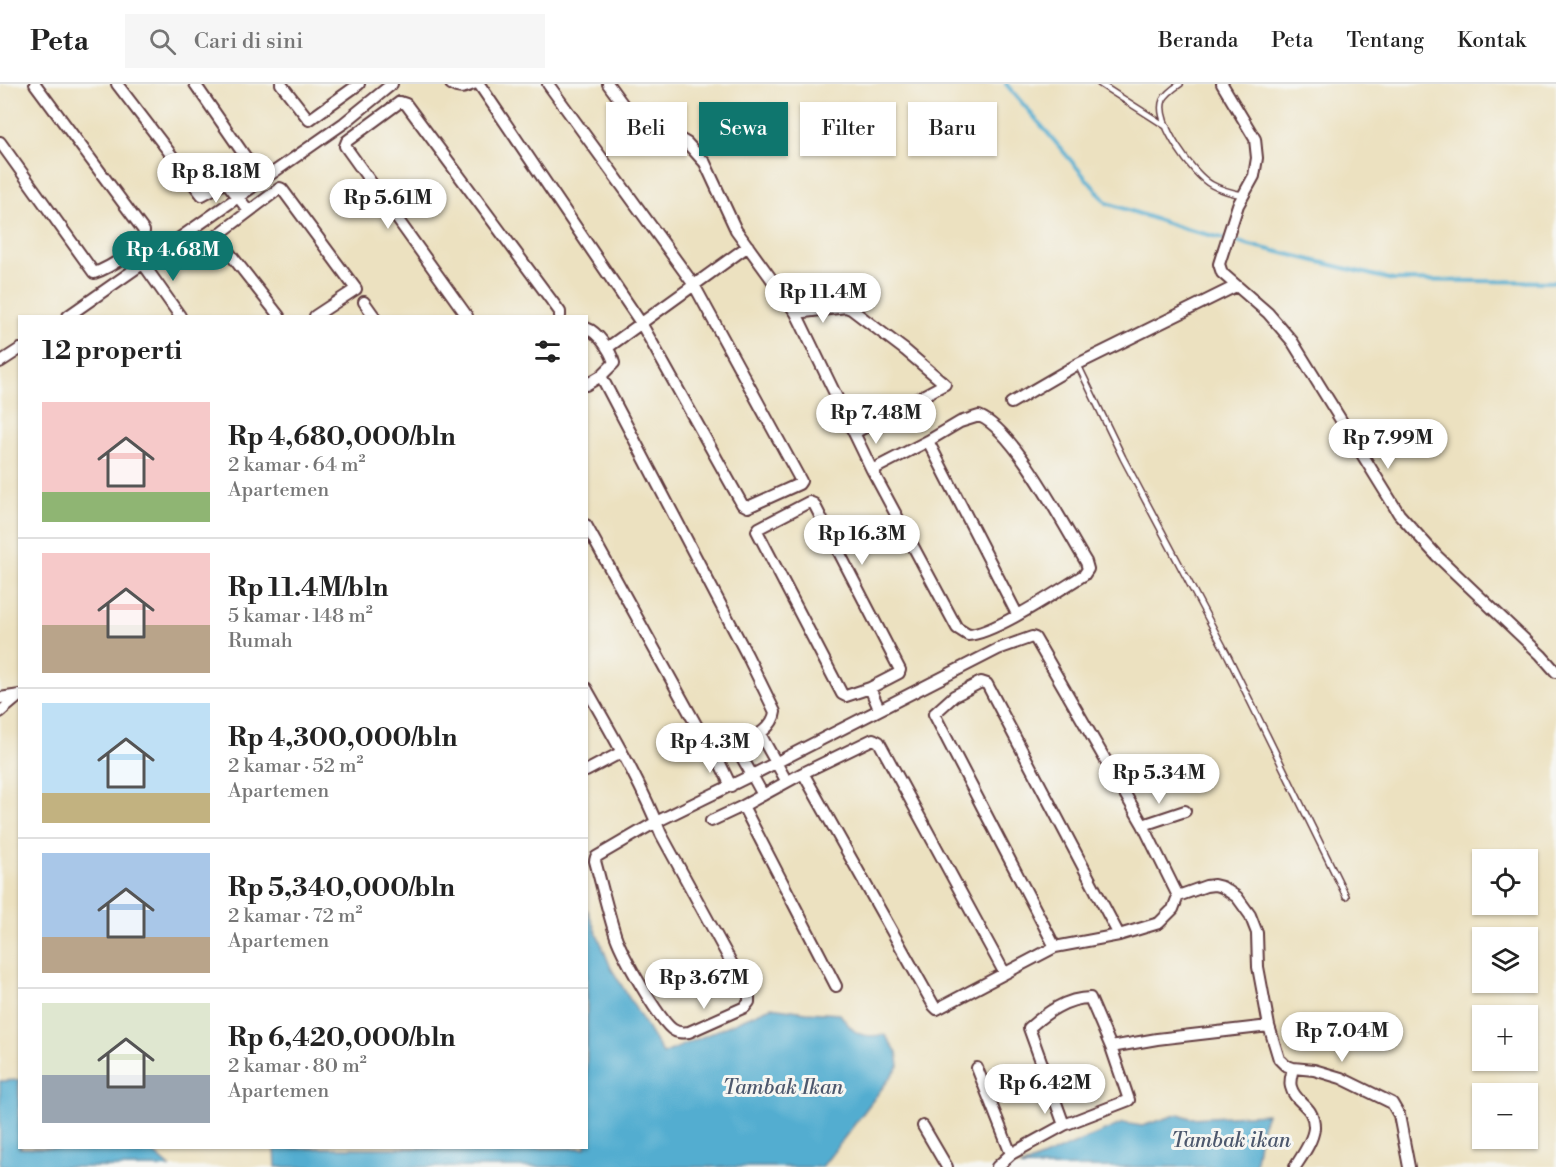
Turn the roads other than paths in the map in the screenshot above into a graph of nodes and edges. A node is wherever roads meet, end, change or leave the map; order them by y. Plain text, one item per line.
1 (35, 84) edge
2 (117, 84) edge
3 (195, 84) edge
4 (281, 84) edge
5 (358, 84) edge
6 (392, 84) edge
7 (451, 84) edge
8 (472, 84) edge
9 (479, 84) edge
10 (548, 84) edge
11 (608, 84) edge
12 (1100, 84) edge
13 (1180, 84) edge
14 (1222, 84) edge
15 (1171, 86) edge
16 (332, 105) junction
17 (344, 123) junction
18 (1167, 127) junction
19 (0, 142) edge
20 (226, 182) junction
21 (238, 198) junction
22 (1240, 200) junction
23 (249, 212) junction
24 (748, 246) junction
25 (119, 261) junction
26 (144, 265) junction
27 (129, 276) junction
28 (694, 285) junction
29 (1236, 286) junction
30 (364, 302) dead end
31 (796, 313) junction
32 (70, 315) edge
33 (179, 315) edge
34 (278, 315) edge
35 (317, 315) edge
36 (373, 315) edge
37 (466, 315) edge
38 (560, 315) edge
39 (641, 323) junction
40 (588, 329) edge
41 (607, 348) junction
42 (18, 350) edge
43 (0, 362) edge
44 (1077, 364) junction
45 (601, 376) junction
46 (588, 384) edge
47 (1011, 403) dead end
48 (854, 433) junction
49 (928, 441) junction
50 (872, 470) junction
51 (588, 529) edge
52 (1017, 615) junction
53 (987, 630) junction
54 (998, 649) junction
55 (1556, 672) edge
56 (943, 678) junction
57 (870, 688) junction
58 (588, 692) edge
59 (18, 696) edge
60 (954, 696) junction
61 (0, 698) edge
62 (18, 698) edge
63 (879, 709) junction
64 (0, 712) edge
65 (760, 734) junction
66 (736, 747) junction
67 (714, 751) junction
68 (621, 752) junction
69 (777, 763) junction
70 (588, 770) edge
71 (803, 773) junction
72 (752, 775) junction
73 (787, 782) junction
74 (730, 786) junction
75 (763, 795) junction
76 (743, 806) junction
77 (1185, 811) dead end
78 (711, 821) dead end
79 (656, 822) junction
80 (1143, 825) junction
81 (1178, 896) junction
82 (1346, 896) dead end
83 (1119, 935) junction
84 (1055, 947) junction
85 (1004, 972) junction
86 (836, 986) dead end
87 (1269, 1026) junction
88 (1111, 1047) junction
89 (976, 1068) dead end
90 (1293, 1068) junction
91 (1064, 1125) junction
92 (923, 1126) dead end
93 (1011, 1154) junction
94 (947, 1167) edge
95 (998, 1167) edge
96 (1295, 1167) edge
97 (1409, 1167) edge

1 - 25 street
2 - 20 street
3 - 20 street
4 - 16 street
5 - 16 street
6 - 17 street
7 - 8 street
9 - 39 street
10 - 28 street
11 - 24 street
12 - 18 lane
13 - 15 lane
14 - 22 street
15 - 18 lane
16 - 17 street
17 - 21 street
18 - 22 lane
19 - 25 street
20 - 21 street
21 - 23 street
21 - 26 street
22 - 29 street
23 - 34 street
23 - 35 street
24 - 28 street
24 - 31 street
25 - 27 street
26 - 27 street
26 - 33 street
27 - 32 street
28 - 39 street
28 - 39 street
29 - 44 street
29 - 55 street
30 - 36 street
31 - 48 street
31 - 48 street
37 - 38 street
39 - 41 street
40 - 41 street
41 - 45 street
42 - 43 street
44 - 47 street
44 - 82 lane
45 - 46 street
45 - 65 street
48 - 50 street
49 - 50 street
49 - 52 street
49 - 52 street
50 - 53 street
51 - 67 street
52 - 53 street
53 - 54 street
54 - 56 street
54 - 80 street
56 - 60 street
56 - 63 street
57 - 57 street
57 - 63 street
58 - 68 street
59 - 61 street
60 - 83 street
60 - 84 street
62 - 64 street
63 - 69 street
65 - 66 street
65 - 69 street
66 - 67 street
66 - 72 street
67 - 74 street
68 - 70 street
68 - 79 street
69 - 72 street
69 - 73 street
71 - 73 street
71 - 85 street
71 - 85 street
72 - 74 street
72 - 75 street
73 - 75 street
74 - 79 street
75 - 76 street
76 - 78 street
76 - 86 street
77 - 80 street
79 - 79 street
80 - 81 street
81 - 83 street
81 - 87 street
83 - 84 street
84 - 85 street
87 - 88 street
87 - 90 street
88 - 91 street
88 - 91 street
89 - 93 street
90 - 96 street
90 - 97 street
91 - 93 street
92 - 94 street
93 - 95 street

